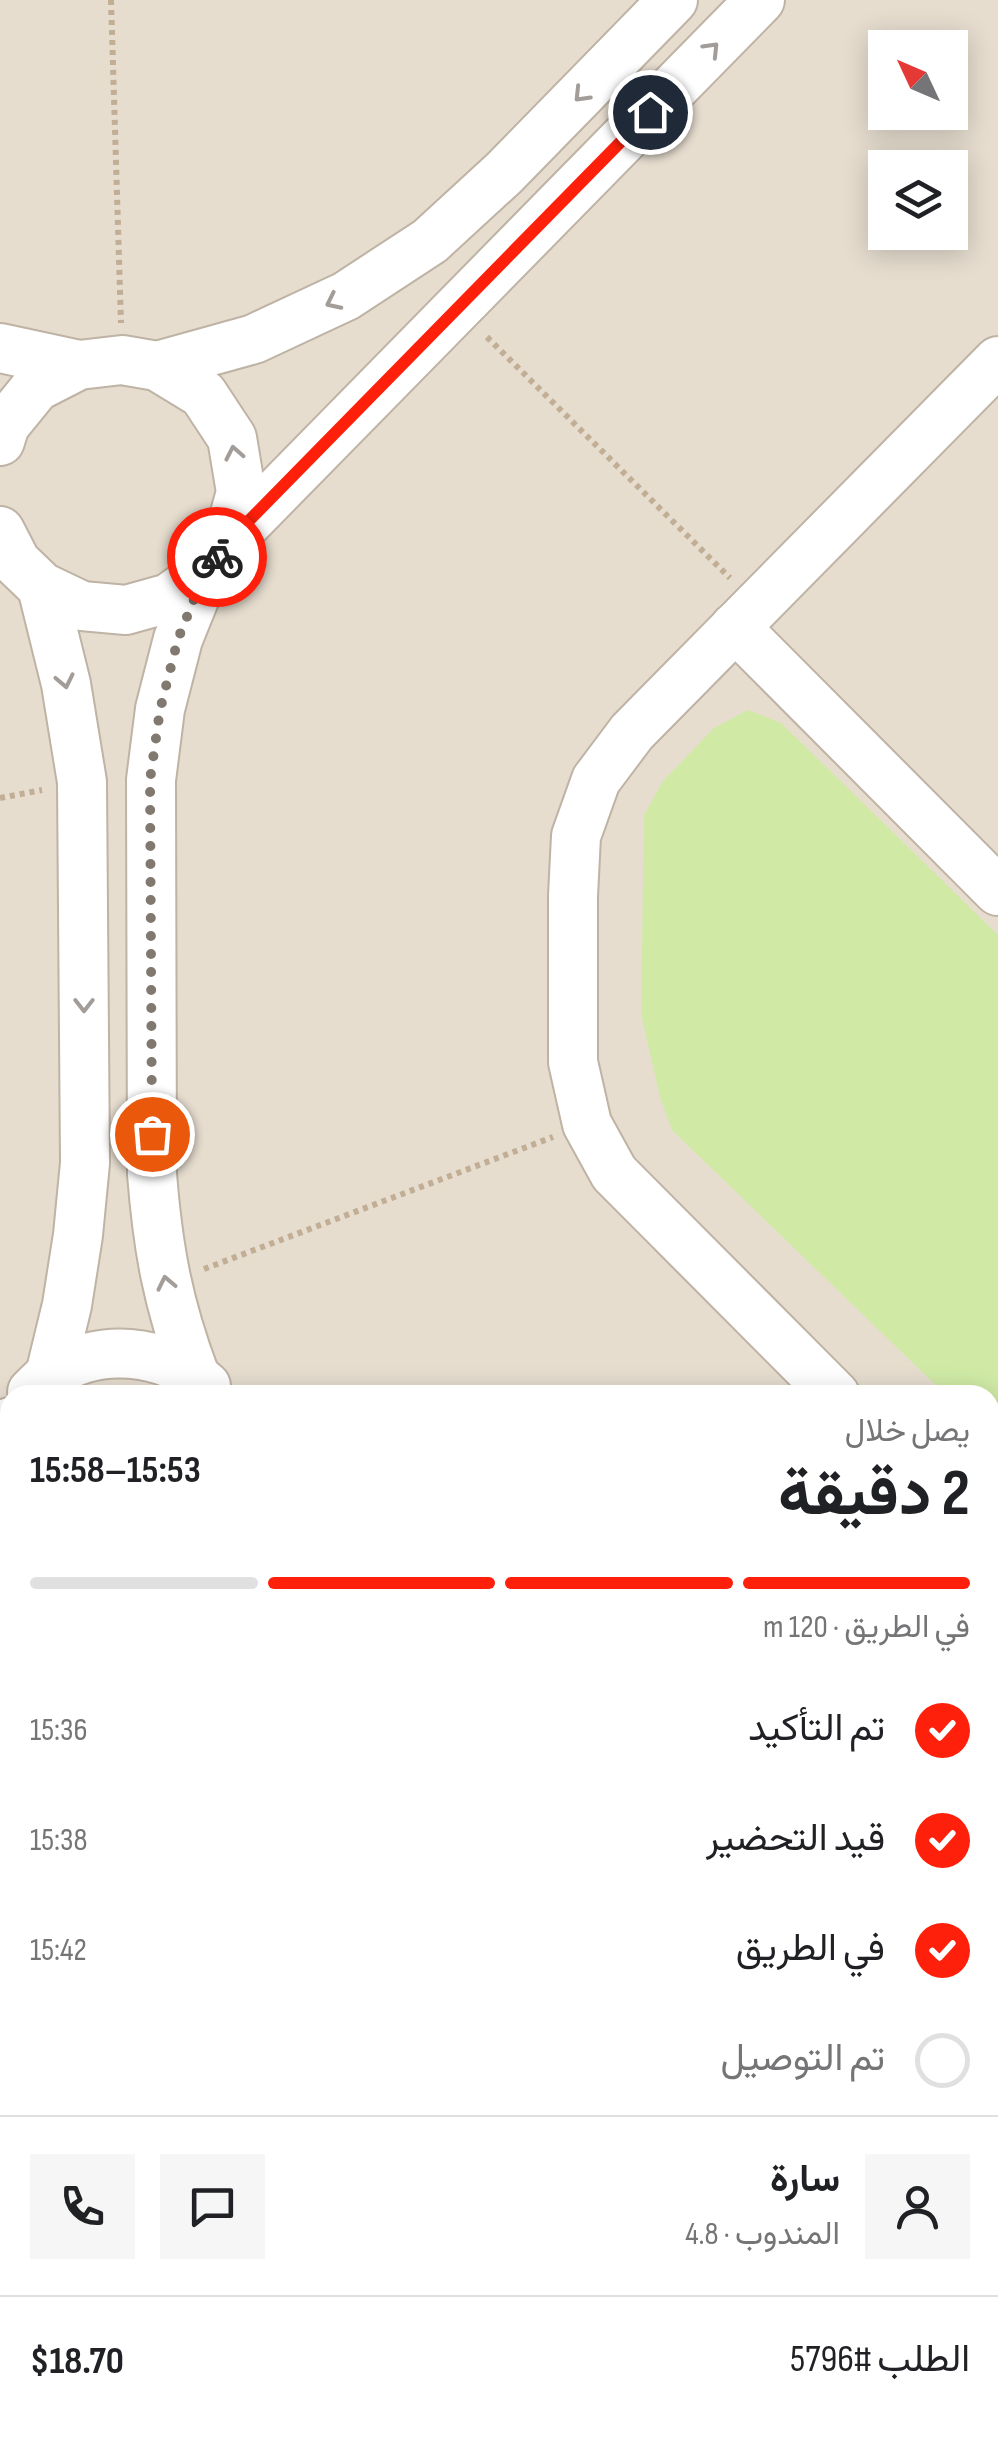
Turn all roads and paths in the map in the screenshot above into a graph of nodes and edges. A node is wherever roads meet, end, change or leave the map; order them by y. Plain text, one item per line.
1 (112, 0) edge
2 (673, 0) edge
3 (760, 0) edge
4 (457, 308) junction
5 (0, 348) edge
6 (998, 361) edge
7 (120, 364) junction
8 (0, 442) edge
9 (14, 557) edge
10 (216, 558) junction
11 (746, 616) junction
12 (998, 891) edge
13 (586, 1124) junction
14 (165, 1284) junction
15 (31, 1385) edge
16 (51, 1385) edge
17 (205, 1385) edge
18 (825, 1385) edge

1 - 7 path
2 -> 7 street
4 -> 3 street
4 - 10 street
4 - 11 path
5 - 7 street
6 - 11 street
7 - 8 street
10 -> 7 street
9 - 10 street
9 -> 15 street
10 - 14 street
11 - 12 street
11 - 13 street
13 - 14 path
13 - 18 street
14 - 17 street
16 - 17 street

